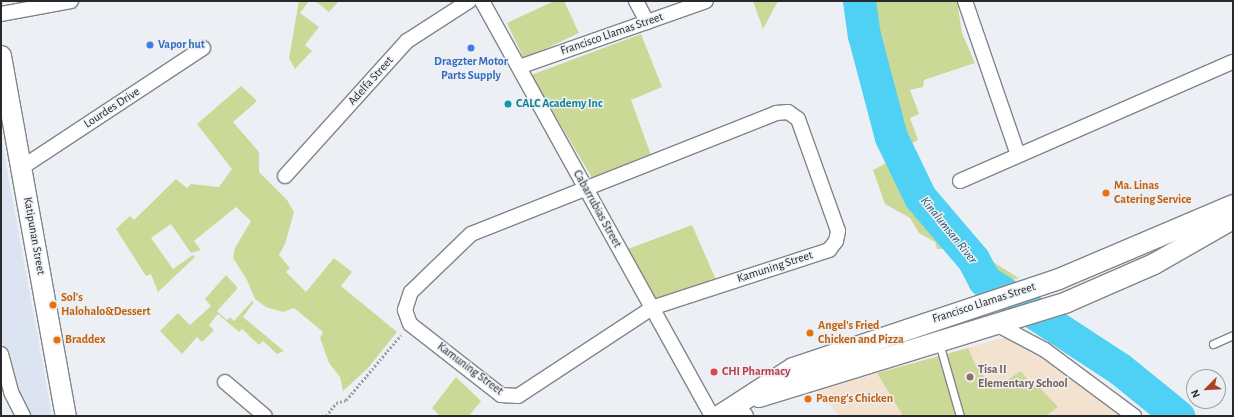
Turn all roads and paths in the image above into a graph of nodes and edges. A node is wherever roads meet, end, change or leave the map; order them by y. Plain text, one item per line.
1 (71, 1) edge
2 (469, 1) edge
3 (482, 1) edge
4 (636, 1) edge
5 (706, 1) edge
6 (965, 1) edge
7 (1, 14) edge
8 (647, 22) junction
9 (203, 48) dead end
10 (1, 59) edge
11 (1233, 62) edge
12 (518, 67) junction
13 (1018, 155) junction
14 (21, 168) junction
15 (285, 176) dead end
16 (960, 181) dead end
17 (585, 187) junction
18 (1233, 205) edge
19 (1233, 219) edge
20 (652, 308) junction
21 (1003, 323) junction
22 (410, 324) junction
23 (1233, 335) edge
24 (939, 342) junction
25 (1213, 344) dead end
26 (1, 354) edge
27 (225, 382) dead end
28 (741, 410) edge
29 (23, 416) edge
30 (66, 416) edge
31 (265, 416) edge
32 (326, 416) edge
33 (712, 416) edge
34 (719, 416) edge
35 (960, 416) edge
36 (1134, 416) edge

1 - 7 street
2 - 15 street, Adelfa Street
3 - 12 street, Cabarrubias Street
4 - 8 street
5 - 8 street, Francisco Llamas Street
6 - 13 street
8 - 12 street, Francisco Llamas Street
9 - 14 street, Lourdes Drive
10 - 14 main road, Katipunan Street
11 - 13 street
12 - 17 street, Cabarrubias Street
13 - 16 street
14 - 30 main road, Katipunan Street
17 - 20 street, Cabarrubias Street
17 - 20 street, Kamuning Street
17 - 22 street, Kamuning Street
18 - 28 main road, Francisco Llamas Street
19 - 21 main road, Francisco Llamas Street
20 - 22 street, Kamuning Street
20 - 33 street, Cabarrubias Street
21 - 24 main road, Francisco Llamas Street
21 - 36 street
22 - 32 path
23 - 25 lane
24 - 28 main road, Francisco Llamas Street
24 - 35 lane
26 - 29 street
27 - 31 street
28 - 34 main road, Francisco Llamas Street

